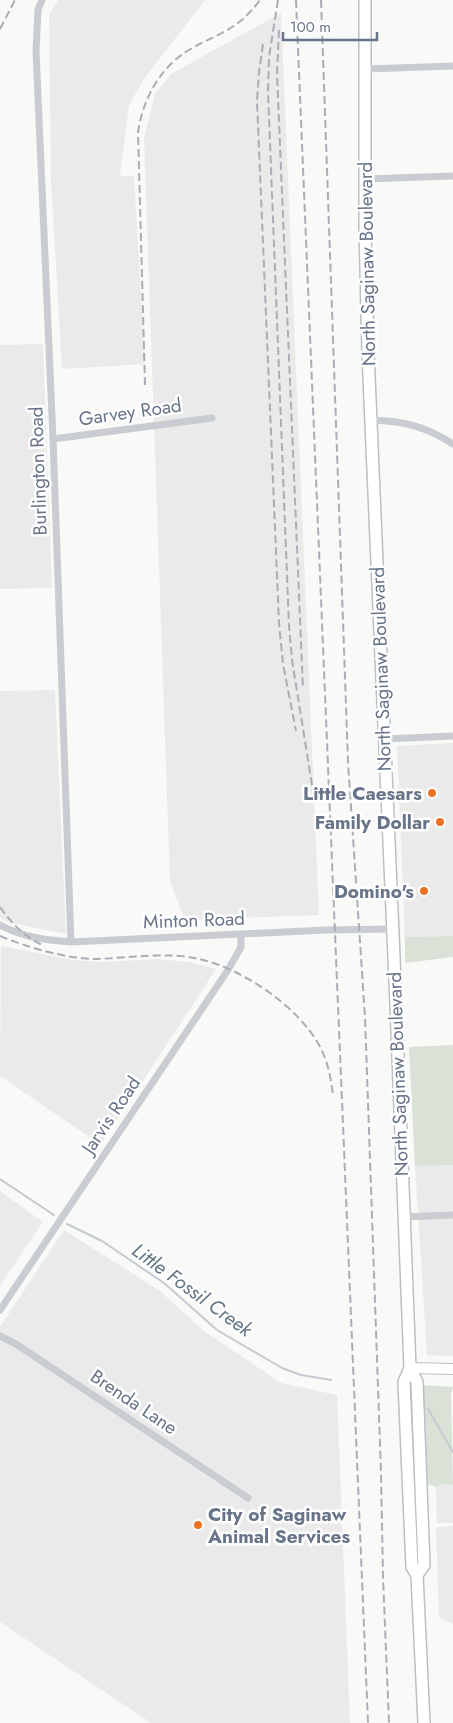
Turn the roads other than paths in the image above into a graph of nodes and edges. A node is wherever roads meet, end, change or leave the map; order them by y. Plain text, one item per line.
1 (42, 0) edge
2 (365, 0) edge
3 (453, 66) edge
4 (366, 70) junction
5 (453, 176) edge
6 (366, 179) junction
7 (212, 418) dead end
8 (371, 420) junction
9 (53, 439) junction
10 (453, 444) edge
11 (453, 736) edge
12 (384, 739) junction
13 (0, 925) edge
14 (392, 929) junction
15 (241, 935) junction
16 (71, 942) junction
17 (453, 1215) edge
18 (404, 1216) junction
19 (0, 1310) edge
20 (0, 1336) edge
21 (410, 1368) junction
22 (453, 1369) edge
23 (248, 1498) dead end
24 (424, 1723) edge

1 - 9 street, Burlington Road
2 - 4 main road, North Saginaw Boulevard
3 - 4 street
4 - 6 main road, North Saginaw Boulevard
5 - 6 street
6 - 8 main road, North Saginaw Boulevard
7 - 9 street, Garvey Road
8 - 10 street
8 - 12 main road, North Saginaw Boulevard
9 - 16 street, Burlington Road
11 - 12 street
12 - 14 main road, North Saginaw Boulevard
13 - 16 street, Minton Road
14 - 15 street, Minton Road
14 - 18 main road, North Saginaw Boulevard
15 - 16 street, Minton Road
15 - 19 street, Jarvis Road
17 - 18 street
18 - 21 main road, North Saginaw Boulevard
20 - 23 street, Brenda Lane
21 - 22 main road
21 - 24 main road, North Saginaw Boulevard

